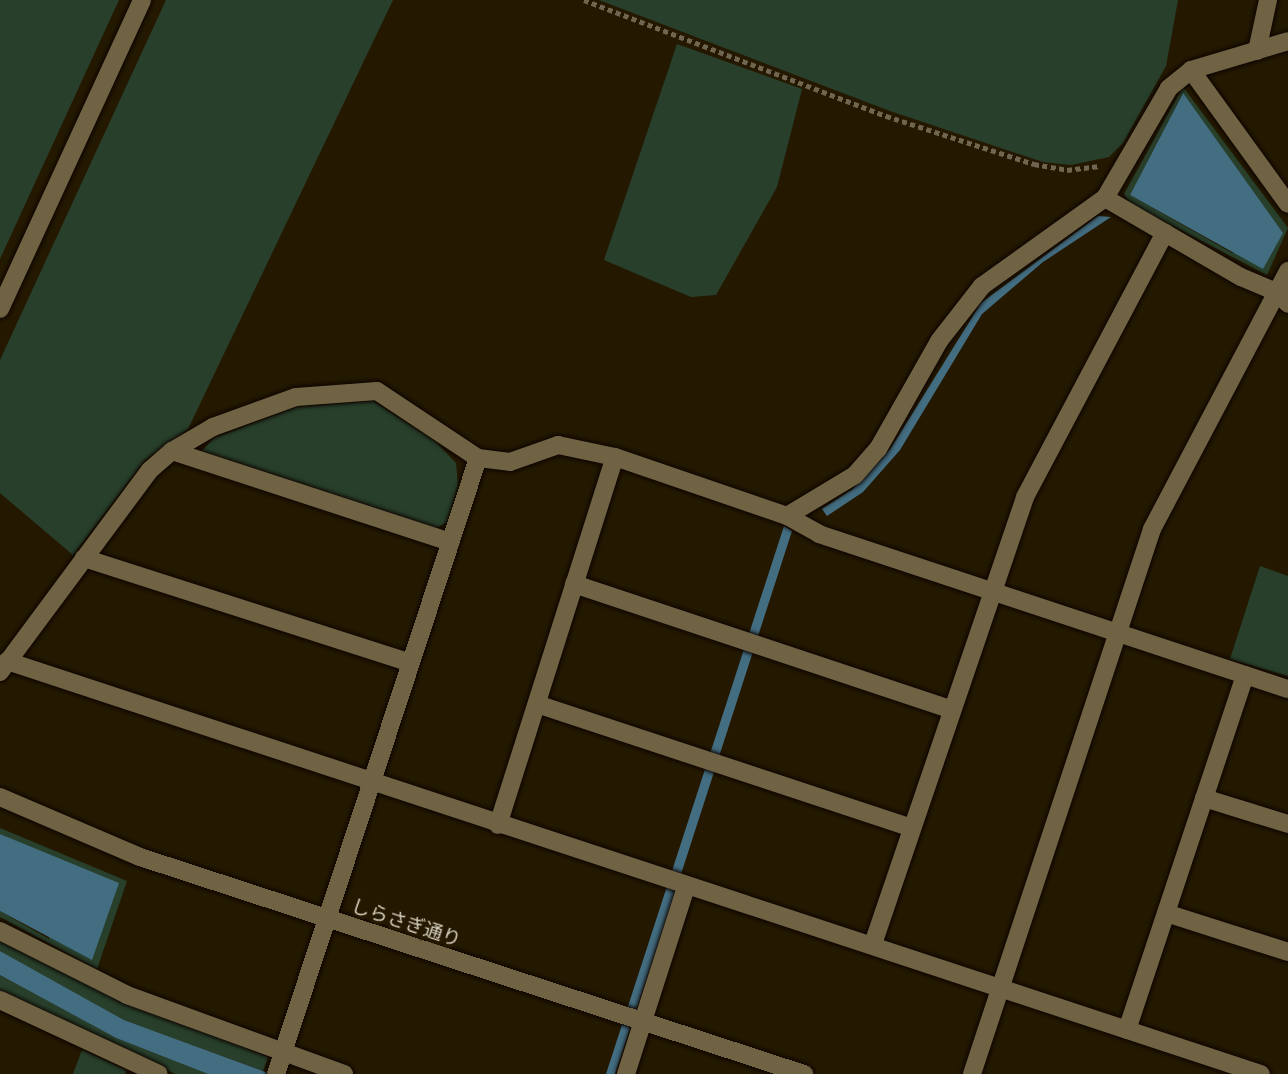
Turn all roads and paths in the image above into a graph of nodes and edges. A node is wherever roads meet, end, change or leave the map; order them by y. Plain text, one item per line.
1 (142, 0) edge
2 (583, 0) edge
3 (1268, 0) edge
4 (1288, 41) edge
5 (1257, 51) junction
6 (1191, 70) junction
7 (1110, 162) dead end
8 (1105, 198) junction
9 (1288, 204) edge
10 (1165, 233) junction
11 (1288, 271) edge
12 (1283, 298) edge
13 (0, 309) edge
14 (172, 451) junction
15 (615, 457) junction
16 (478, 458) junction
17 (788, 516) junction
18 (450, 542) junction
19 (84, 558) junction
20 (574, 584) junction
21 (990, 592) junction
22 (1117, 633) junction
23 (411, 663) junction
24 (4, 667) edge
25 (1245, 675) junction
26 (1288, 689) edge
27 (537, 704) junction
28 (950, 709) junction
29 (371, 782) junction
30 (0, 797) edge
31 (1204, 798) junction
32 (1288, 824) edge
33 (498, 825) junction
34 (911, 828) junction
35 (686, 887) junction
36 (1166, 913) junction
37 (326, 919) junction
38 (0, 931) edge
39 (873, 944) junction
40 (1288, 952) edge
41 (1000, 988) junction
42 (0, 1000) edge
43 (643, 1022) junction
44 (1127, 1030) junction
45 (282, 1054) junction
46 (159, 1074) edge
47 (276, 1074) edge
48 (344, 1074) edge
49 (626, 1074) edge
50 (804, 1074) edge
51 (972, 1074) edge
52 (1261, 1074) edge

1 - 13 street
2 - 7 path
3 - 5 street
4 - 5 street
5 - 6 street
6 - 8 street
6 - 9 street
8 - 10 street
8 - 17 street
10 - 12 street
10 - 21 street
11 - 12 street
12 - 22 street
14 - 16 street
14 - 18 street
14 - 19 street
15 - 16 street
15 - 17 street
15 - 20 street
16 - 18 street
17 - 21 street
18 - 23 street
19 - 23 street
19 - 24 street
20 - 27 street
20 - 28 street
21 - 22 street
21 - 28 street
22 - 25 street
22 - 41 street
23 - 29 street
24 - 29 street
25 - 26 street
25 - 31 street
27 - 33 street
27 - 34 street
28 - 34 street
29 - 33 street
29 - 37 street
30 - 37 street, しらさぎ通り
31 - 32 street
31 - 36 street
33 - 35 street
34 - 39 street
35 - 39 street
35 - 43 street
36 - 40 street
36 - 44 street
37 - 43 street, しらさぎ通り
37 - 45 street
38 - 45 street
39 - 41 street
41 - 44 street
41 - 51 street
42 - 46 street
43 - 49 street
43 - 50 street, しらさぎ通り
44 - 52 street
45 - 47 street
45 - 48 street

